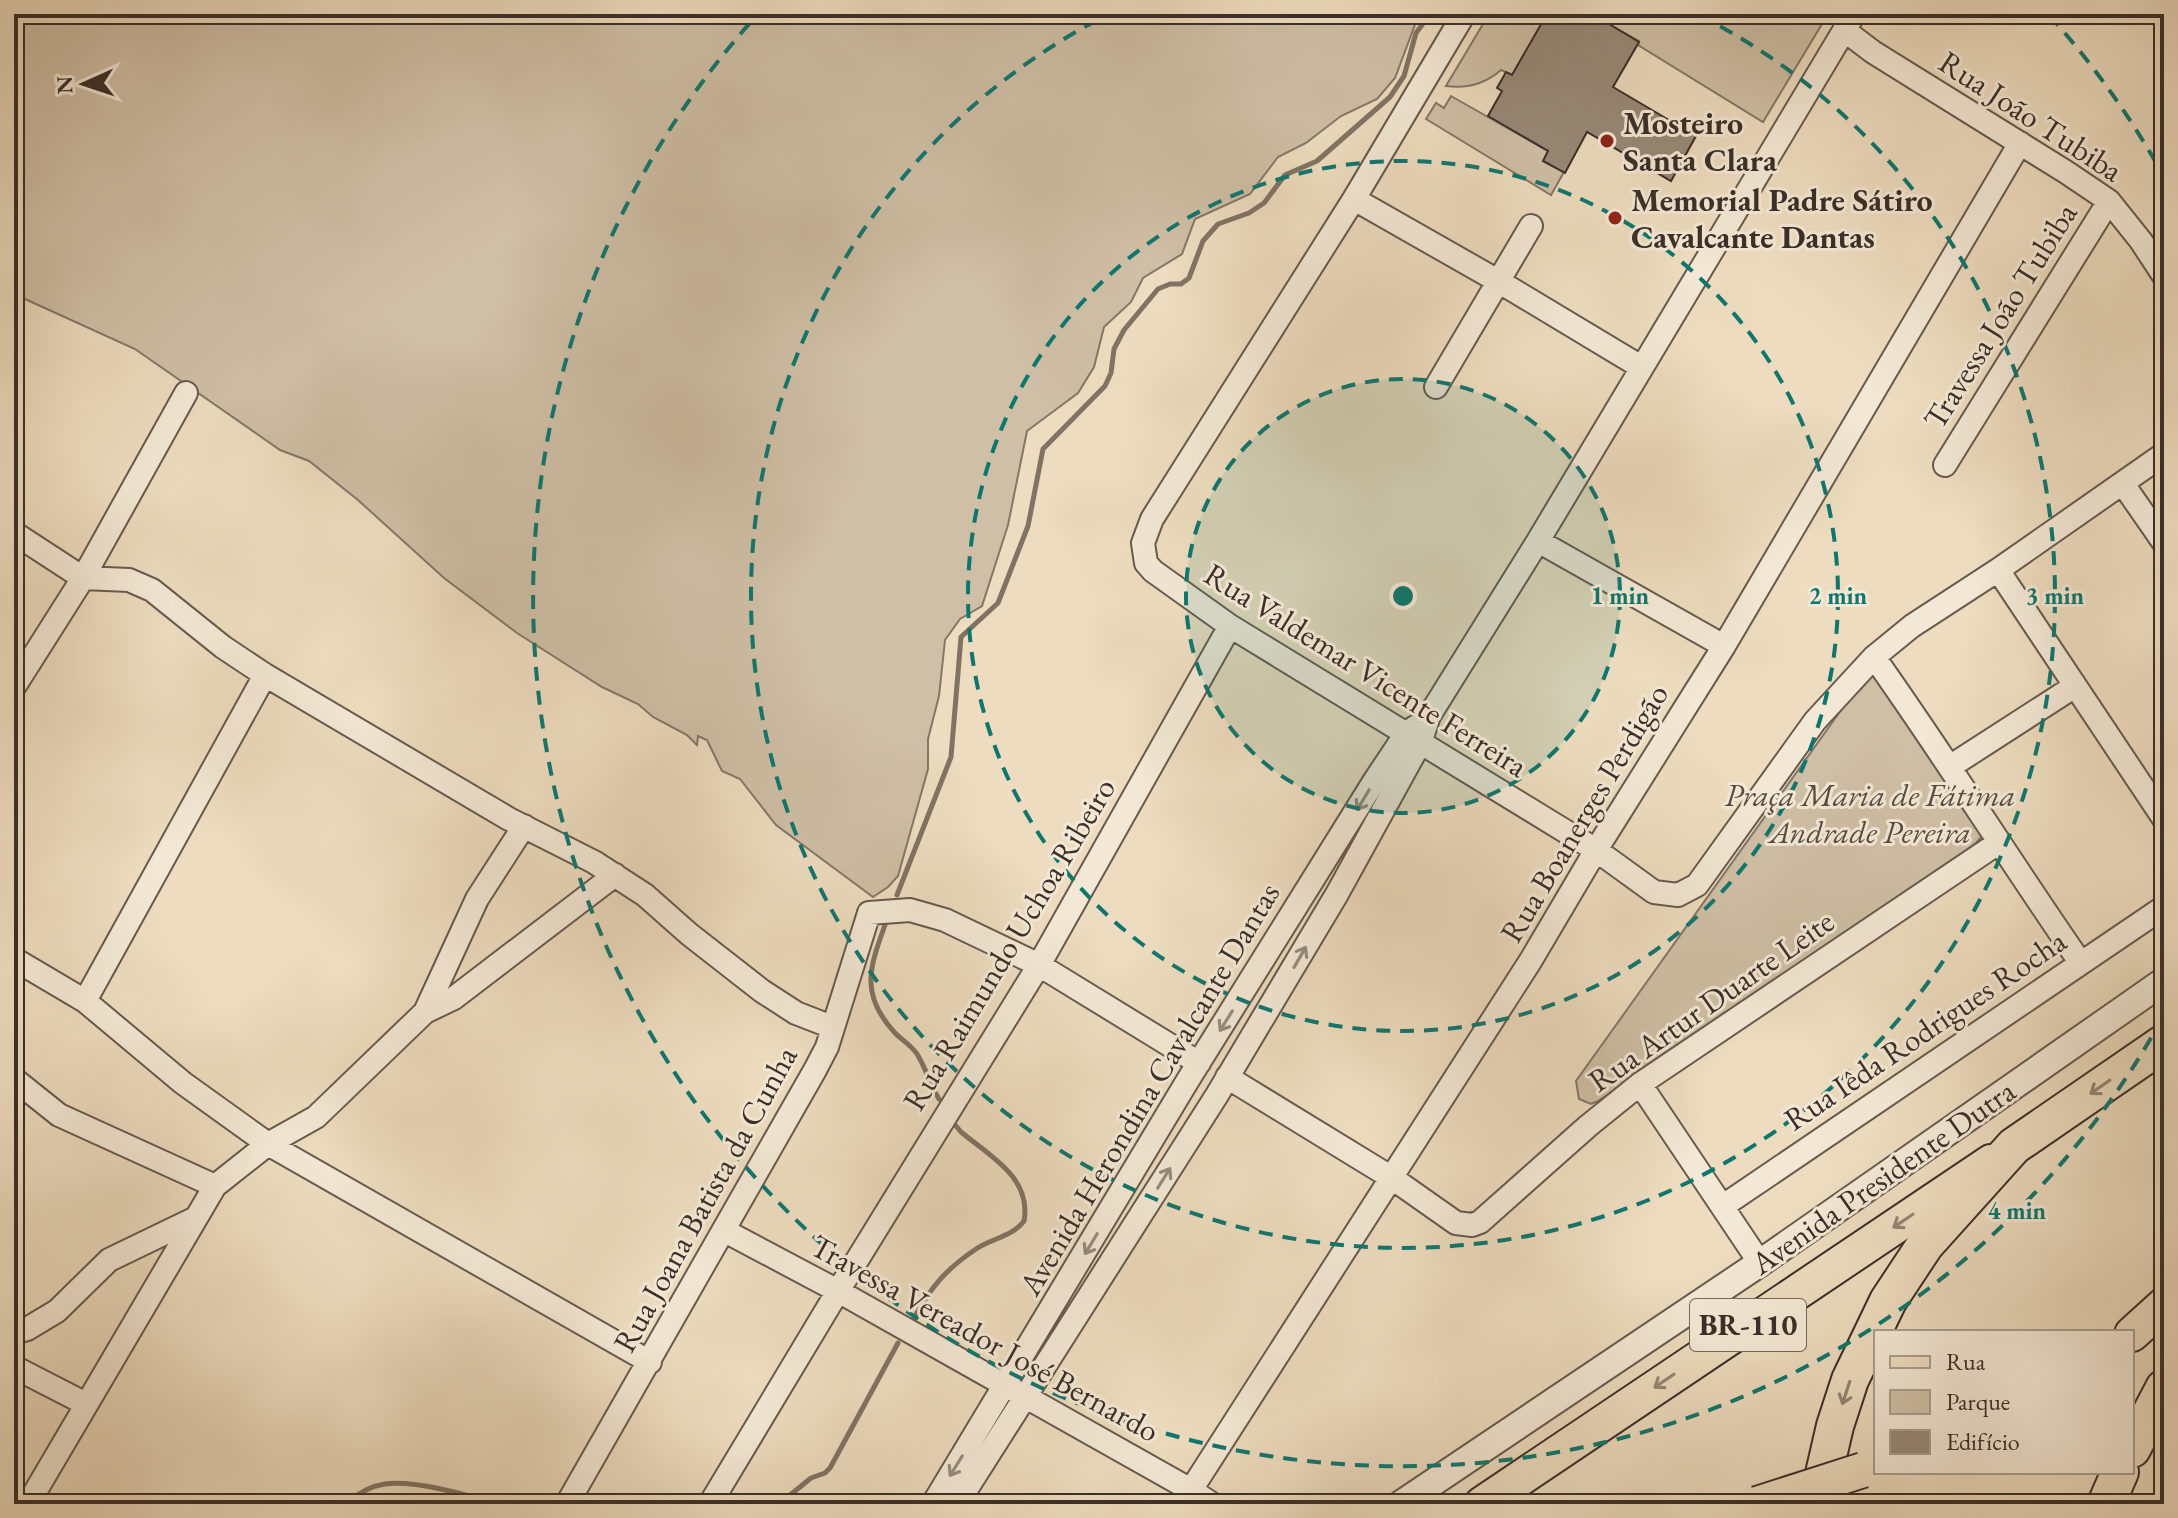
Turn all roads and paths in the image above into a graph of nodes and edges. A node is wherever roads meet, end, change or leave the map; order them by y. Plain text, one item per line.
1 (1464, 14) edge
2 (1849, 22) edge
3 (2020, 143) junction
4 (1354, 199) junction
5 (2109, 201) junction
6 (1531, 226) dead end
7 (2164, 274) edge
8 (1498, 281) junction
9 (1641, 367) junction
10 (1436, 387) dead end
11 (186, 393) dead end
12 (2164, 454) edge
13 (1945, 465) dead end
14 (2123, 484) junction
15 (14, 533) edge
16 (1538, 541) junction
17 (2164, 543) edge
18 (1998, 570) junction
19 (83, 578) junction
20 (1230, 626) junction
21 (1724, 646) junction
22 (1874, 657) junction
23 (265, 675) junction
24 (2075, 686) junction
25 (14, 687) edge
26 (1412, 739) junction
27 (1951, 766) junction
28 (2164, 819) edge
29 (524, 826) junction
30 (1998, 843) junction
31 (1596, 850) junction
32 (615, 875) junction
33 (2164, 907) edge
34 (14, 959) edge
35 (2080, 962) junction
36 (1039, 965) junction
37 (2164, 981) edge
38 (85, 1001) junction
39 (425, 1012) junction
40 (832, 1027) junction
41 (2164, 1043) edge
42 (1194, 1072) junction
43 (14, 1079) edge
44 (1640, 1084) junction
45 (1222, 1086) junction
46 (268, 1144) junction
47 (2014, 1146) junction
48 (1392, 1178) junction
49 (215, 1186) junction
50 (1723, 1206) junction
51 (196, 1218) junction
52 (725, 1231) junction
53 (1760, 1263) junction
54 (838, 1291) junction
55 (2164, 1305) edge
56 (1874, 1330) edge
57 (1874, 1330) edge
58 (2134, 1332) edge
59 (14, 1333) edge
60 (650, 1362) junction
61 (14, 1367) edge
62 (2164, 1388) edge
63 (1016, 1391) junction
64 (86, 1404) junction
65 (2134, 1445) edge
66 (1874, 1466) edge
67 (2119, 1474) edge
68 (1187, 1497) edge
69 (28, 1504) edge
70 (567, 1504) edge
71 (710, 1504) edge
72 (933, 1504) edge
73 (957, 1504) edge
74 (1212, 1504) edge
75 (1401, 1504) edge
76 (1482, 1504) edge
77 (1757, 1504) edge
78 (1817, 1504) edge
79 (2106, 1504) edge

1 - 4 street
2 - 3 street, Rua João Tubiba
2 - 9 street, Avenida Herondina Cavalcante Dantas
3 - 5 street, Rua João Tubiba
3 - 21 street, Rua Boanerges Perdigão
4 - 8 street
4 - 20 street, Rua Valdemar Vicente Ferreira
5 - 7 street, Rua João Tubiba
5 - 13 street, Travessa João Tubiba
6 - 8 street
8 - 9 street
8 - 10 street
9 - 16 street, Avenida Herondina Cavalcante Dantas
11 - 19 street
12 - 14 street
14 - 17 street
14 - 18 street
15 - 19 street
16 - 21 street
16 - 26 street, Avenida Herondina Cavalcante Dantas
18 - 22 street
18 - 24 street
19 - 23 street
19 - 25 street
20 - 26 street, Rua Valdemar Vicente Ferreira
20 - 36 street, Rua Raimundo Uchoa Ribeiro
21 - 31 street, Rua Boanerges Perdigão
22 - 27 street
22 - 31 street, Rua Valdemar Vicente Ferreira
23 - 29 street
23 - 38 street
24 - 27 street
24 - 28 street
26 - 31 street, Rua Valdemar Vicente Ferreira
26 -> 42 street, Avenida Herondina Cavalcante Dantas
45 -> 26 street, Avenida Herondina Cavalcante Dantas
27 - 30 street
29 - 32 street
29 - 39 street
30 - 35 street
30 - 44 street, Rua Artur Duarte Leite
31 - 48 street, Rua Boanerges Perdigão
32 - 39 street
32 - 40 street
33 - 35 street, Rua Iêda Rodrigues Rocha
34 - 38 street
35 - 50 street, Rua Iêda Rodrigues Rocha
36 - 40 street, Rua Joana Batista da Cunha
36 - 42 street
36 - 54 street, Rua Raimundo Uchoa Ribeiro
37 - 53 street, Avenida Presidente Dutra
38 - 46 street
39 - 46 street
40 - 52 street, Rua Joana Batista da Cunha
41 -> 47 highway, BR-110
42 - 45 street
42 -> 63 street, Avenida Herondina Cavalcante Dantas
43 - 49 street
44 - 48 street, Rua Artur Duarte Leite
44 - 50 street
45 - 48 street
63 -> 45 street, Avenida Herondina Cavalcante Dantas
46 - 49 street
46 - 60 street
47 -> 56 highway
47 -> 76 main road, Avenida Presidente Dutra / BR-110
48 - 68 street, Rua Boanerges Perdigão
49 - 51 street
50 - 53 street
51 - 59 street
51 - 64 street
52 - 54 street, Travessa Vereador José Bernardo
52 - 60 street, Rua Joana Batista da Cunha
53 - 75 street, Avenida Presidente Dutra
54 - 63 street, Travessa Vereador José Bernardo
54 - 71 street, Rua Raimundo Uchoa Ribeiro
55 - 58 main road
57 -> 78 highway
60 - 70 street, Rua Joana Batista da Cunha
61 - 64 street
62 - 65 highway
63 - 68 street, Travessa Vereador José Bernardo
63 -> 72 street, Avenida Herondina Cavalcante Dantas
63 - 73 street, Avenida Herondina Cavalcante Dantas
64 - 69 street
66 - 77 main road, bridge
67 - 79 highway
68 - 74 street, Travessa Vereador José Bernardo

